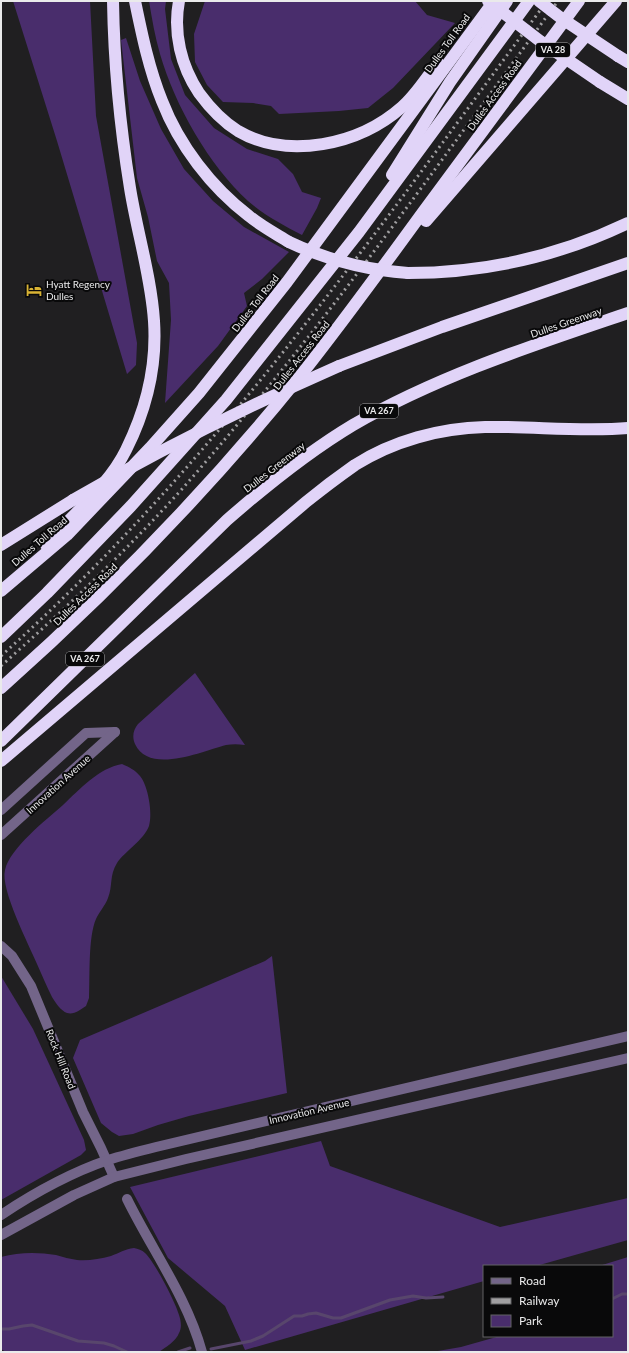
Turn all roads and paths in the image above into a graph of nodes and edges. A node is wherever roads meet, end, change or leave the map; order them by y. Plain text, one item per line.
1 (112, 1) edge
2 (135, 1) edge
3 (179, 1) edge
4 (478, 1) edge
5 (488, 1) edge
6 (494, 1) edge
7 (508, 1) edge
8 (529, 1) edge
9 (539, 1) edge
10 (579, 1) edge
11 (616, 1) edge
12 (483, 16) junction
13 (507, 16) junction
14 (623, 59) edge
15 (628, 99) edge
16 (628, 223) edge
17 (628, 263) edge
18 (371, 283) junction
19 (313, 290) junction
20 (628, 313) edge
21 (628, 428) edge
22 (1, 545) edge
23 (23, 571) junction
24 (1, 591) edge
25 (1, 637) edge
26 (1, 688) edge
27 (1, 741) edge
28 (1, 761) edge
29 (1, 810) edge
30 (1, 835) edge
31 (1, 946) edge
32 (628, 1036) edge
33 (628, 1058) edge
34 (107, 1161) junction
35 (114, 1177) junction
36 (127, 1199) dead end
37 (1, 1215) edge
38 (1, 1235) edge
39 (202, 1352) edge

1 - 23 highway
2 - 16 highway, bridge
3 - 12 highway
4 - 13 highway, bridge
5 - 13 highway, VA 28, bridge
6 - 12 highway, Dulles Toll Road
7 - 19 highway
8 - 19 highway
9 - 14 highway, bridge
10 - 18 highway, Dulles Access Road
11 - 18 highway
12 - 23 highway, Dulles Toll Road
13 - 15 highway, VA 28, bridge
17 - 22 highway, bridge
18 - 26 highway, Dulles Access Road
19 - 25 highway
20 - 27 highway, Dulles Greenway / VA 267
21 - 28 highway
23 - 24 highway, Dulles Toll Road
29 - 30 street, Innovation Avenue
31 - 34 street, Rock Hill Road
32 - 34 street, Innovation Avenue
33 - 35 street, Innovation Avenue
34 - 35 street, Rock Hill Road
34 - 37 street, Innovation Avenue
35 - 38 street, Innovation Avenue
36 - 39 street

